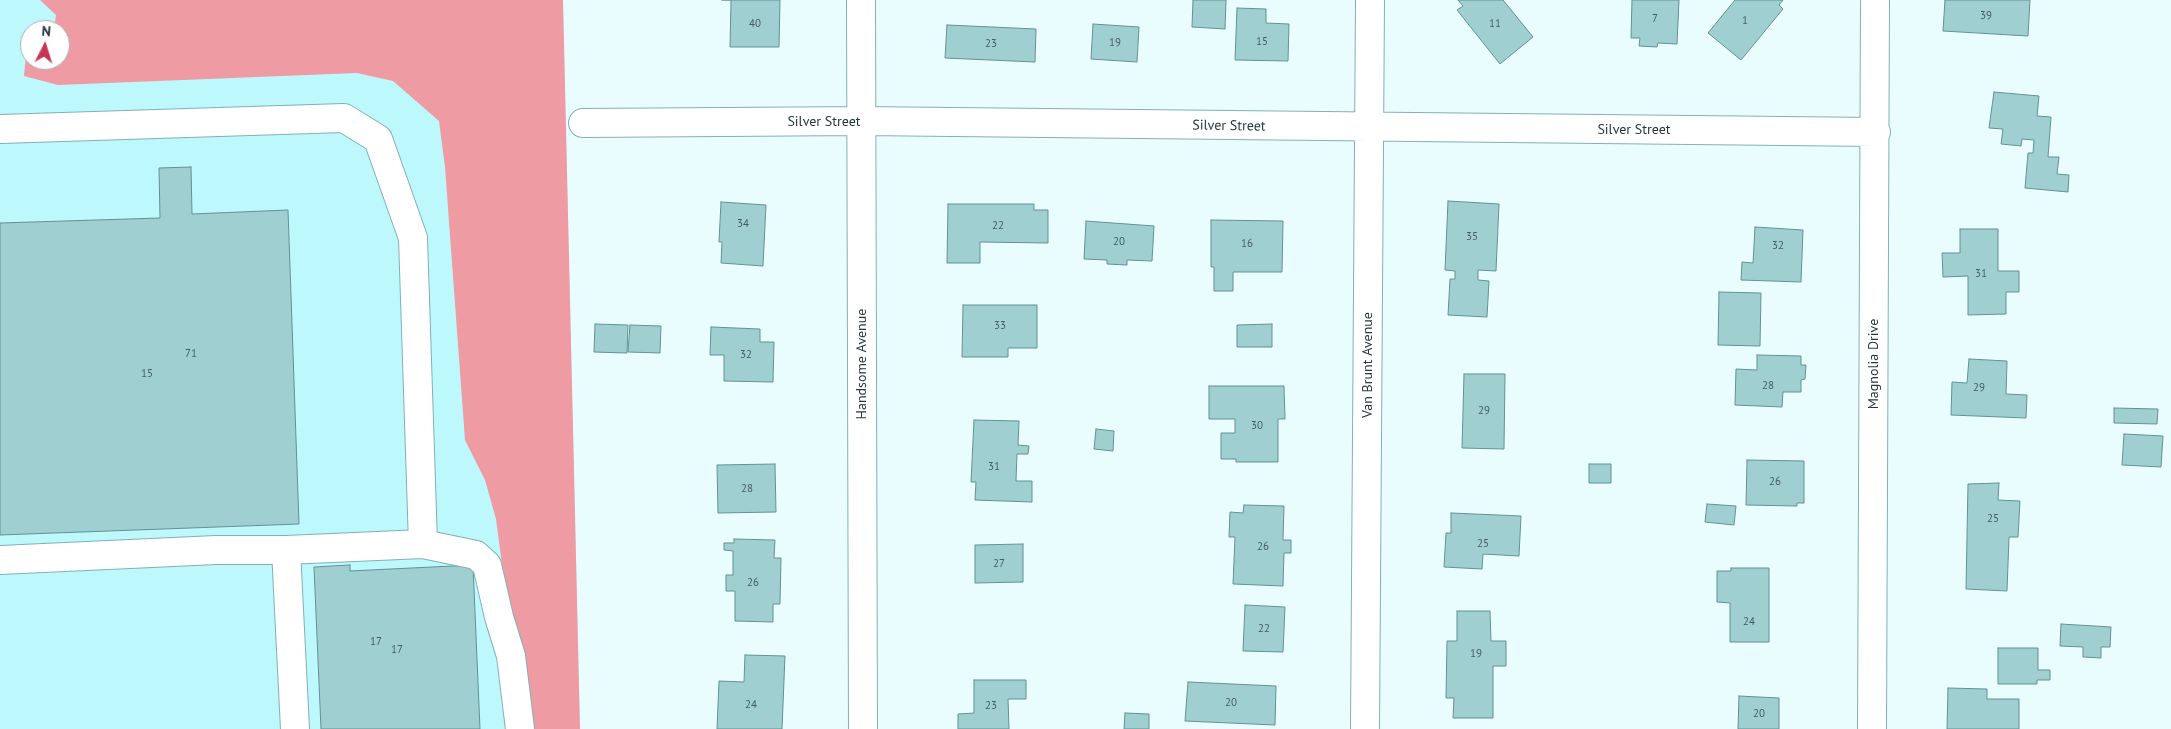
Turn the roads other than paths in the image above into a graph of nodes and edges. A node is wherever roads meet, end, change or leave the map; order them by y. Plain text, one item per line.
1 (861, 0) edge
2 (1370, 0) edge
3 (1875, 0) edge
4 (861, 121) junction
5 (583, 123) dead end
6 (1369, 127) junction
7 (0, 129) edge
8 (1876, 132) junction
9 (423, 544) junction
10 (286, 550) junction
11 (0, 560) edge
12 (295, 729) edge
13 (520, 729) edge
14 (863, 729) edge
15 (1365, 729) edge
16 (1872, 729) edge

1 - 4 street, Handsome Avenue
2 - 6 street, Van Brunt Avenue
3 - 8 street, Magnolia Drive
4 - 5 street, Silver Street
4 - 6 street, Silver Street
4 - 14 street, Handsome Avenue
6 - 8 street, Silver Street
6 - 15 street, Van Brunt Avenue
7 - 9 street
8 - 16 street, Magnolia Drive
9 - 10 street
9 - 13 street
10 - 11 street
10 - 12 street

